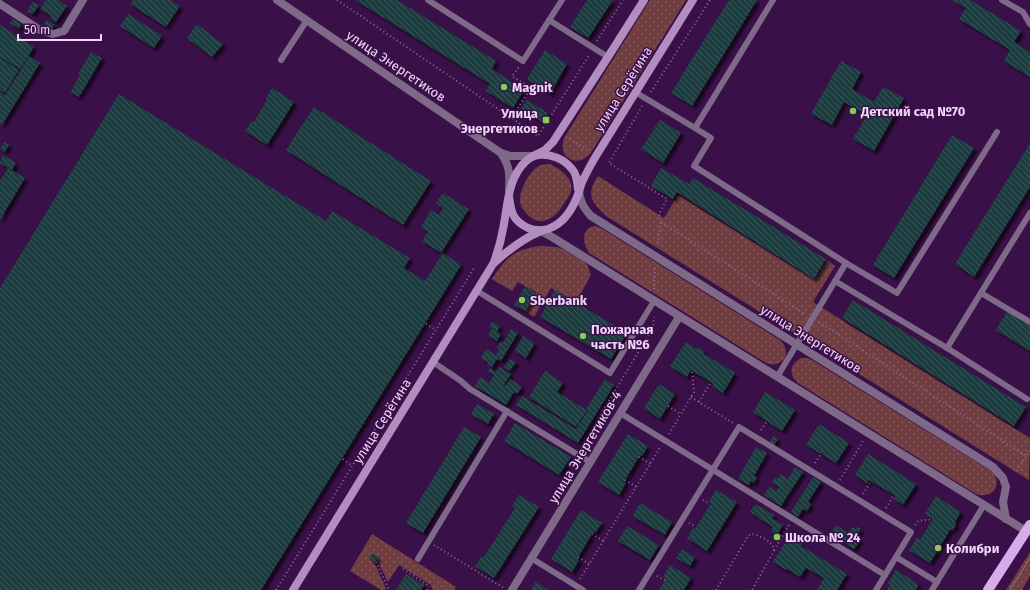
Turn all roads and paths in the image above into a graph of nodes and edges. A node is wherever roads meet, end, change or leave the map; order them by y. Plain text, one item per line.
1 (83, 0) edge
2 (277, 0) edge
3 (337, 0) edge
4 (428, 0) edge
5 (562, 0) edge
6 (623, 0) edge
7 (644, 0) edge
8 (693, 0) edge
9 (710, 0) edge
10 (773, 0) edge
11 (1002, 0) edge
12 (0, 4) edge
13 (307, 20) junction
14 (549, 20) junction
15 (1030, 24) edge
16 (593, 48) junction
17 (608, 57) junction
18 (281, 60) dead end
19 (523, 61) junction
20 (635, 92) junction
21 (647, 99) junction
22 (510, 118) junction
23 (695, 128) junction
24 (997, 132) dead end
25 (566, 136) dead end
26 (590, 152) dead end
27 (501, 153) junction
28 (533, 156) junction
29 (579, 192) junction
30 (509, 196) junction
31 (1030, 212) edge
32 (661, 222) junction
33 (541, 231) junction
34 (657, 247) dead end
35 (655, 262) dead end
36 (846, 263) junction
37 (493, 264) junction
38 (474, 268) dead end
39 (835, 281) junction
40 (476, 292) junction
41 (981, 293) junction
42 (654, 297) junction
43 (654, 313) dead end
44 (679, 316) junction
45 (813, 318) junction
46 (1030, 322) edge
47 (426, 324) dead end
48 (436, 330) junction
49 (797, 345) junction
50 (947, 348) junction
51 (433, 362) junction
52 (692, 370) dead end
53 (777, 377) junction
54 (711, 382) dead end
55 (691, 397) junction
56 (1027, 399) dead end
57 (699, 402) junction
58 (668, 406) dead end
59 (508, 412) junction
60 (620, 413) junction
61 (681, 414) junction
62 (767, 421) dead end
63 (739, 427) junction
64 (868, 433) junction
65 (757, 438) junction
66 (665, 440) junction
67 (583, 446) dead end
68 (1030, 450) edge
69 (821, 454) dead end
70 (1026, 456) junction
71 (639, 457) dead end
72 (343, 459) dead end
73 (590, 462) junction
74 (651, 464) junction
75 (352, 466) junction
76 (713, 470) junction
77 (811, 471) junction
78 (1016, 471) dead end
79 (625, 480) dead end
80 (870, 482) dead end
81 (836, 486) junction
82 (636, 487) junction
83 (894, 495) dead end
84 (859, 500) junction
85 (984, 505) junction
86 (882, 514) junction
87 (793, 518) junction
88 (933, 519) dead end
89 (1006, 519) junction
90 (1028, 528) edge
91 (911, 532) junction
92 (592, 534) dead end
93 (604, 541) junction
94 (428, 542) junction
95 (774, 551) junction
96 (578, 557) dead end
97 (896, 557) junction
98 (531, 558) junction
99 (418, 559) dead end
100 (376, 562) dead end
101 (589, 564) junction
102 (403, 570) dead end
103 (885, 575) junction
104 (937, 582) junction
105 (429, 586) junction
106 (575, 588) edge
107 (276, 590) edge
108 (292, 590) edge
109 (389, 590) edge
110 (427, 590) edge
111 (430, 590) edge
112 (507, 590) edge
113 (512, 590) edge
114 (583, 590) edge
115 (639, 590) edge
116 (716, 590) edge
117 (752, 590) edge
118 (876, 590) edge
119 (932, 590) edge
120 (988, 590) edge

1 - 12 street
2 - 13 street, улица Энергетиков
3 - 22 path
4 - 19 lane
5 - 14 lane
6 - 16 path
7 - 17 main road
8 - 20 main road, улица Серёгина
9 - 21 path
10 - 23 lane
11 - 15 lane
13 - 18 lane
13 - 27 street, улица Энергетиков
14 - 16 lane
14 - 19 lane
16 - 17 lane
16 - 22 path
17 - 28 main road
19 - 22 path
20 - 21 lane
20 - 29 main road, улица Серёгина
21 - 23 lane
21 - 32 path
23 - 36 lane
24 - 36 lane
25 - 26 path
27 - 28 street
27 - 30 street
28 - 29 main road
28 - 30 main road
29 - 33 main road
29 - 49 street, улица Энергетиков
30 - 33 main road
30 - 37 main road
31 - 41 lane
32 - 34 path
32 - 45 path
33 - 37 main road
33 - 42 street
35 - 42 path
36 - 39 lane
37 - 40 main road, улица Серёгина
38 - 48 path
39 - 45 lane
39 - 50 lane
40 - 42 lane
40 - 51 main road, улица Серёгина
41 - 46 lane
41 - 50 lane
42 - 44 street
43 - 67 path
44 - 53 street
44 - 60 street, улица Энергетиков-4
45 - 49 lane
45 - 70 path
47 - 48 path
48 - 75 path
49 - 53 lane
49 - 89 street, улица Энергетиков
50 - 56 lane
51 - 59 lane
51 - 108 main road, улица Серёгина
52 - 55 path
53 - 64 street
54 - 57 path
55 - 57 path
55 - 61 path
57 - 63 path
58 - 61 path
59 - 73 lane
59 - 94 lane
60 - 66 lane
60 - 73 street, улица Энергетиков-4
61 - 66 path
62 - 65 path
63 - 65 lane
63 - 76 lane
64 - 81 path
64 - 85 street
65 - 77 lane
66 - 74 path
66 - 76 lane
68 - 70 path
69 - 77 path
70 - 78 path
71 - 74 path
72 - 75 path
73 - 98 street, улица Энергетиков-4
74 - 82 path
75 - 107 path
76 - 87 lane
76 - 115 lane
77 - 81 lane
79 - 82 path
80 - 84 path
81 - 84 lane
82 - 93 path
83 - 86 path
84 - 86 lane
85 - 89 street
85 - 104 lane
86 - 91 lane
87 - 95 path
87 - 103 lane
88 - 91 path
89 - 90 street
90 - 120 main road
91 - 97 lane
92 - 93 path
93 - 101 path
94 - 99 lane
94 - 112 path
95 - 116 path
95 - 117 path
96 - 101 path
97 - 103 lane
97 - 104 lane
98 - 106 lane
98 - 113 street, улица Энергетиков-4
100 - 109 path
101 - 106 path
102 - 105 path
103 - 118 lane
104 - 119 lane
105 - 110 path
105 - 111 path
106 - 114 lane

